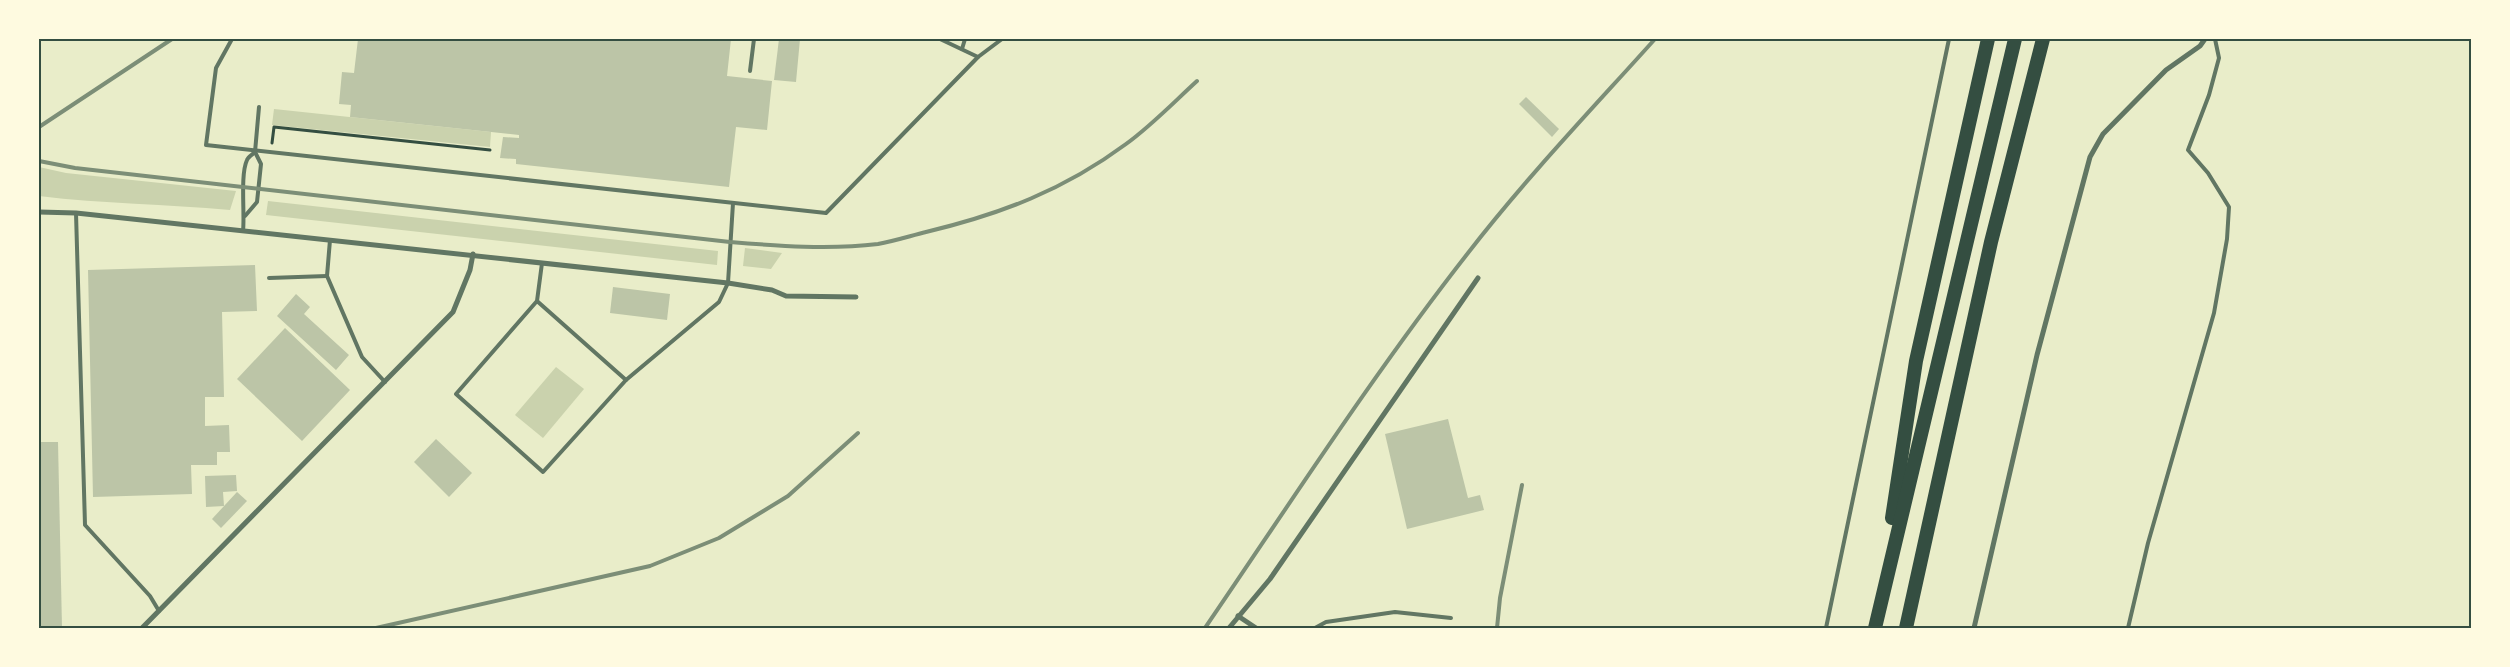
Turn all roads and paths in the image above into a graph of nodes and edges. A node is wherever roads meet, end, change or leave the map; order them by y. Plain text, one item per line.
1 (232, 39) edge
2 (754, 39) edge
3 (940, 39) edge
4 (965, 39) edge
5 (1002, 39) edge
6 (1949, 39) edge
7 (1988, 39) edge
8 (2015, 39) edge
9 (2043, 39) edge
10 (2048, 39) edge
11 (2205, 39) edge
12 (2215, 39) edge
13 (962, 49) junction
14 (978, 57) junction
15 (750, 71) dead end
16 (259, 108) dead end
17 (2026, 109) junction
18 (272, 144) dead end
19 (490, 150) dead end
20 (255, 152) junction
21 (733, 203) junction
22 (39, 212) edge
23 (76, 213) junction
24 (245, 216) junction
25 (243, 231) junction
26 (330, 240) junction
27 (473, 254) junction
28 (542, 263) junction
29 (327, 276) junction
30 (269, 278) dead end
31 (1478, 278) dead end
32 (728, 283) junction
33 (856, 297) dead end
34 (537, 301) junction
35 (626, 380) junction
36 (385, 382) junction
37 (1884, 584) junction
38 (159, 611) junction
39 (1238, 616) junction
40 (1452, 618) dead end
41 (142, 628) edge
42 (1229, 628) edge
43 (1256, 628) edge
44 (1315, 628) edge
45 (1826, 628) edge
46 (1875, 628) edge
47 (1906, 628) edge
48 (1974, 628) edge
49 (2128, 628) edge

1 - 20 lane
2 - 15 lane
3 - 13 lane
4 - 13 lane
5 - 14 lane
6 - 45 lane
7 - 37 highway
8 - 37 highway
9 - 17 highway
10 - 17 highway
11 - 48 street
12 - 49 lane
13 - 14 lane
14 - 21 lane
16 - 20 lane
17 - 47 highway
18 - 19 path
20 - 21 lane
20 - 24 lane
20 - 24 lane
21 - 32 lane
22 - 23 street
23 - 25 street
23 - 38 lane
24 - 25 lane
25 - 26 street
26 - 27 street
26 - 29 lane
27 - 28 street
27 - 36 street
28 - 32 street
28 - 34 lane
29 - 30 lane
29 - 36 lane
31 - 39 street
32 - 33 street
32 - 35 lane
34 - 35 lane
34 - 35 lane
36 - 38 street
37 - 46 highway
38 - 41 street
39 - 42 street
39 - 43 street
40 - 44 lane

